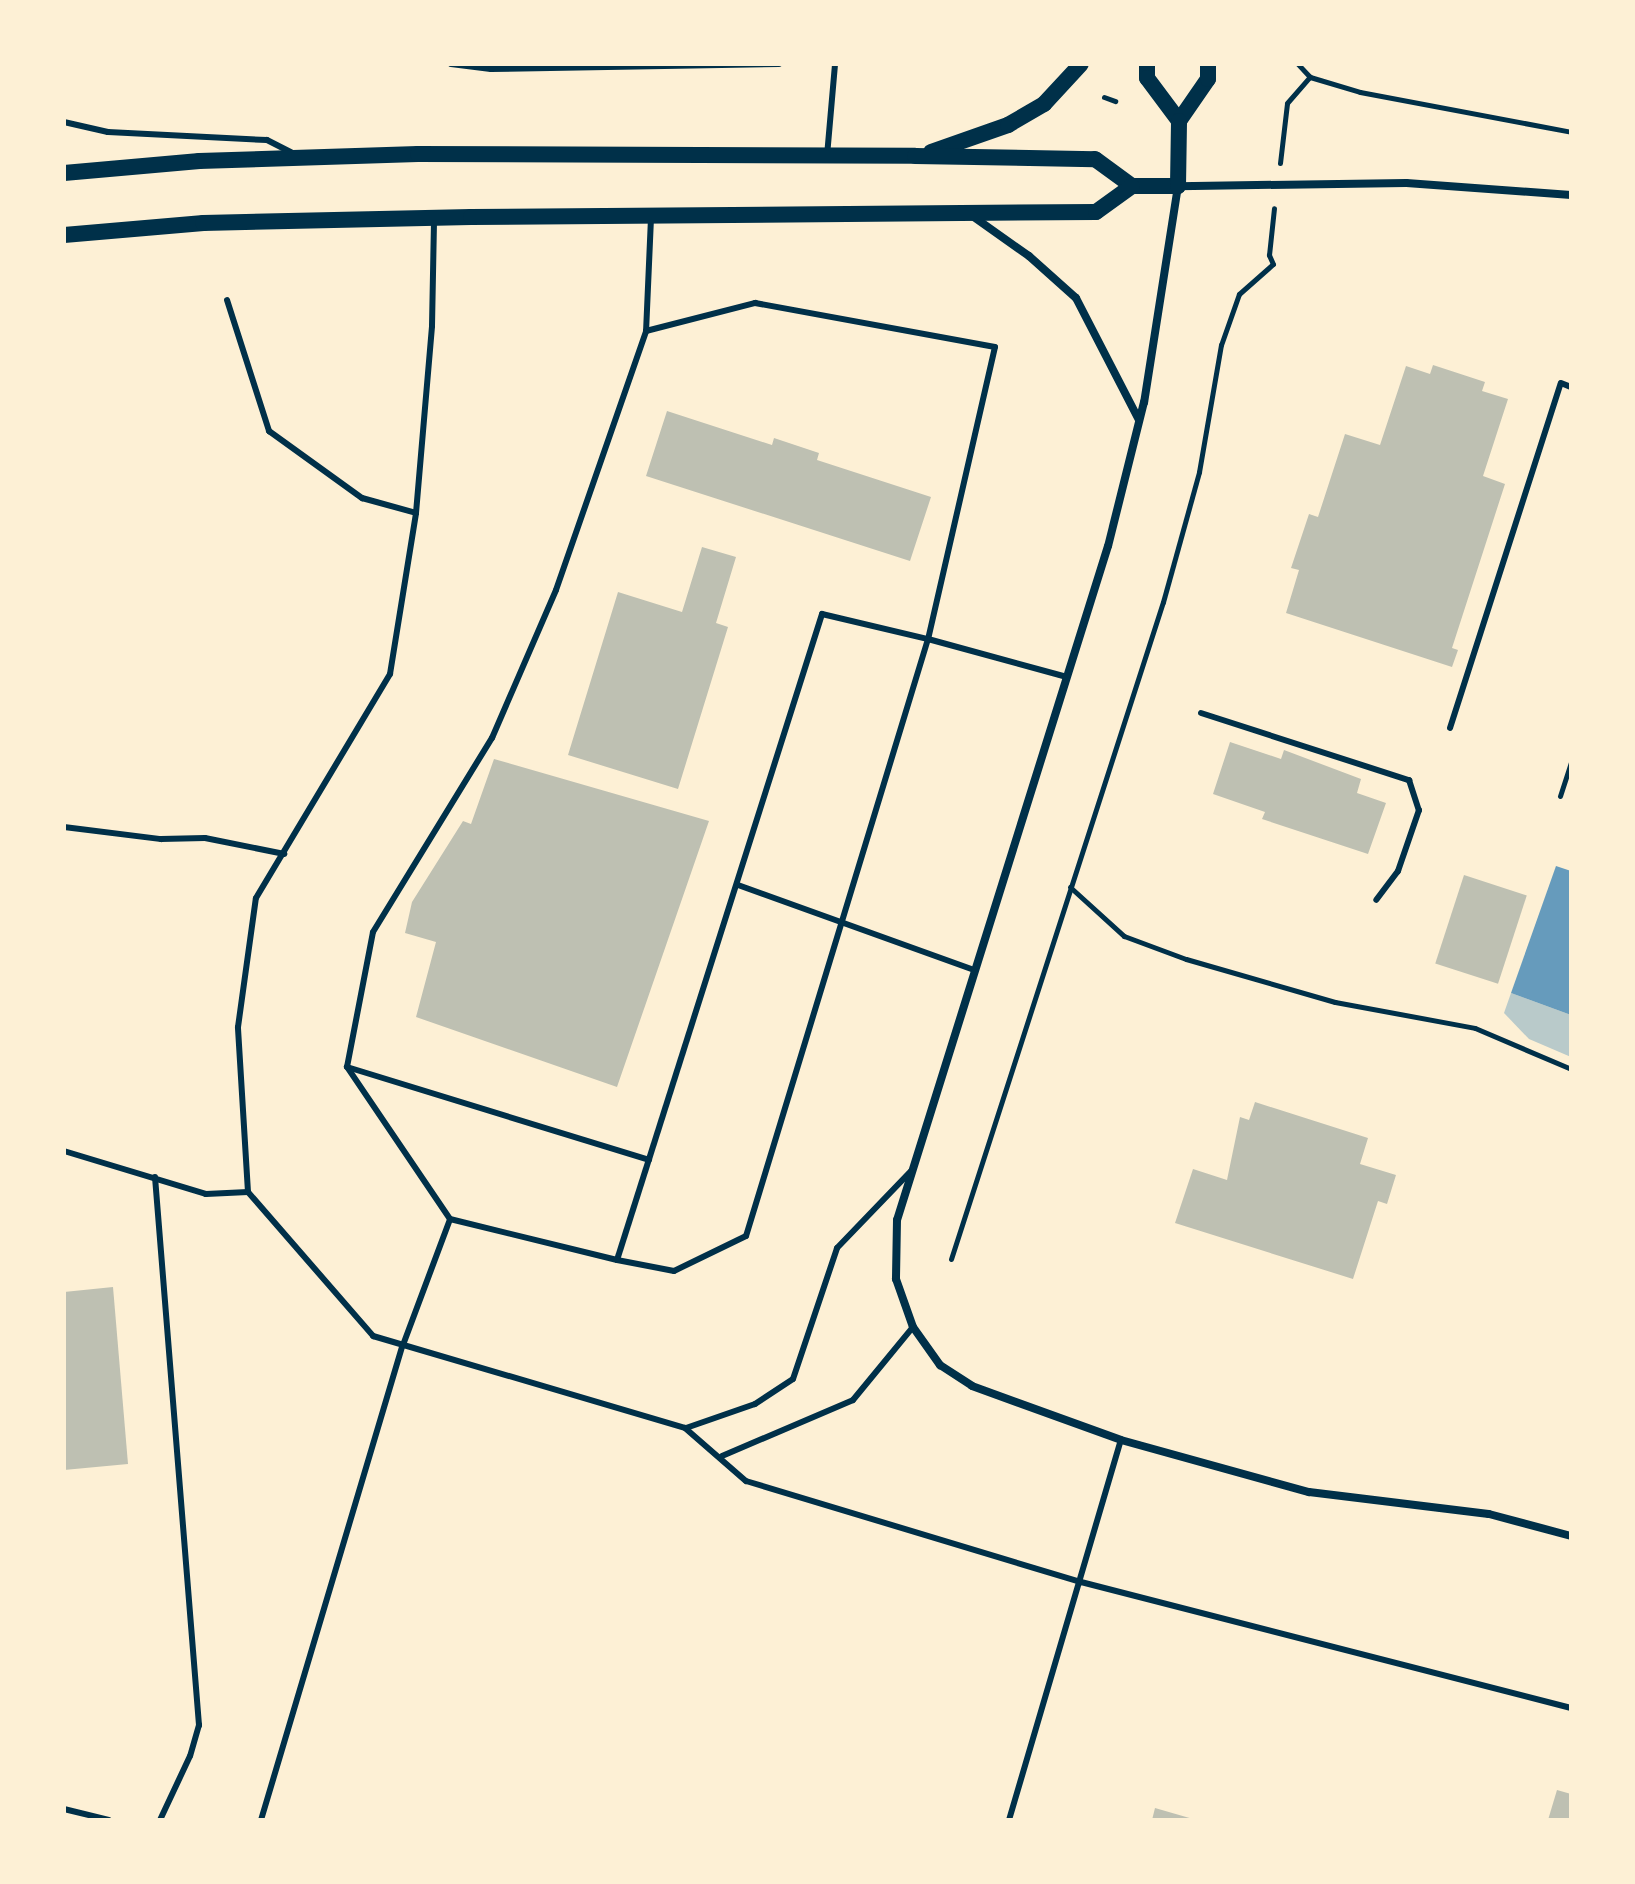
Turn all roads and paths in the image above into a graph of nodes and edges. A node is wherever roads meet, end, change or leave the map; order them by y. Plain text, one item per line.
1 (451, 64) edge
2 (779, 64) edge
3 (835, 64) edge
4 (1081, 64) edge
5 (1147, 64) edge
6 (1208, 64) edge
7 (1298, 64) edge
8 (1310, 77) junction
9 (1104, 97) dead end
10 (1115, 101) dead end
11 (1287, 103) dead end
12 (1179, 121) junction
13 (64, 122) edge
14 (1571, 132) edge
15 (827, 156) junction
16 (915, 156) junction
17 (301, 158) junction
18 (64, 173) edge
19 (1132, 186) junction
20 (1178, 186) junction
21 (1571, 195) edge
22 (971, 215) junction
23 (434, 218) junction
24 (651, 218) junction
25 (64, 235) edge
26 (1269, 255) dead end
27 (227, 300) dead end
28 (646, 331) junction
29 (1571, 387) edge
30 (1139, 420) junction
31 (416, 513) junction
32 (928, 639) junction
33 (1067, 677) junction
34 (1201, 713) dead end
35 (1450, 728) dead end
36 (1571, 762) edge
37 (1560, 796) dead end
38 (64, 827) edge
39 (284, 854) junction
40 (738, 885) junction
41 (1070, 887) junction
42 (1376, 900) dead end
43 (841, 920) junction
44 (974, 970) junction
45 (347, 1067) junction
46 (1571, 1069) edge
47 (64, 1151) edge
48 (649, 1160) junction
49 (911, 1171) junction
50 (155, 1177) junction
51 (248, 1192) junction
52 (450, 1219) junction
53 (951, 1259) dead end
54 (617, 1260) junction
55 (913, 1327) junction
56 (403, 1345) junction
57 (685, 1428) junction
58 (1121, 1440) junction
59 (722, 1456) junction
60 (1571, 1536) edge
61 (1081, 1582) junction
62 (1571, 1708) edge
63 (64, 1809) edge
64 (109, 1820) edge
65 (160, 1820) edge
66 (261, 1820) edge
67 (1009, 1820) edge

1 - 2 lane
3 - 15 lane
4 - 16 main road
5 - 12 main road
6 - 12 main road
7 - 8 path
8 - 11 path
8 - 14 path
9 - 10 path
12 - 20 main road
13 - 17 lane
15 - 16 main road
15 - 17 main road
16 - 19 main road
17 - 18 main road
19 - 20 main road
19 - 22 main road
20 - 21 street
20 - 30 street
22 - 24 main road
22 - 30 street
23 - 24 main road
23 - 25 main road
23 - 31 lane
24 - 28 lane
26 - 41 path
27 - 31 lane
28 - 32 lane
28 - 45 lane
29 - 35 lane
30 - 33 street
31 - 39 lane
32 - 33 lane
32 - 40 lane
32 - 43 lane
33 - 44 street
34 - 42 lane
36 - 37 path
38 - 39 lane
39 - 51 lane
40 - 43 lane
40 - 48 lane
41 - 46 path
41 - 53 path
43 - 44 lane
43 - 54 lane
44 - 49 street
45 - 48 lane
45 - 52 lane
47 - 50 lane
48 - 54 lane
49 - 55 street
49 - 57 lane
50 - 51 lane
50 - 65 lane
51 - 56 lane
52 - 54 lane
52 - 56 lane
55 - 58 street
55 - 59 lane
56 - 57 lane
56 - 66 lane
57 - 59 lane
58 - 60 street
58 - 61 lane
59 - 61 lane
61 - 62 lane
61 - 67 lane
63 - 64 lane

